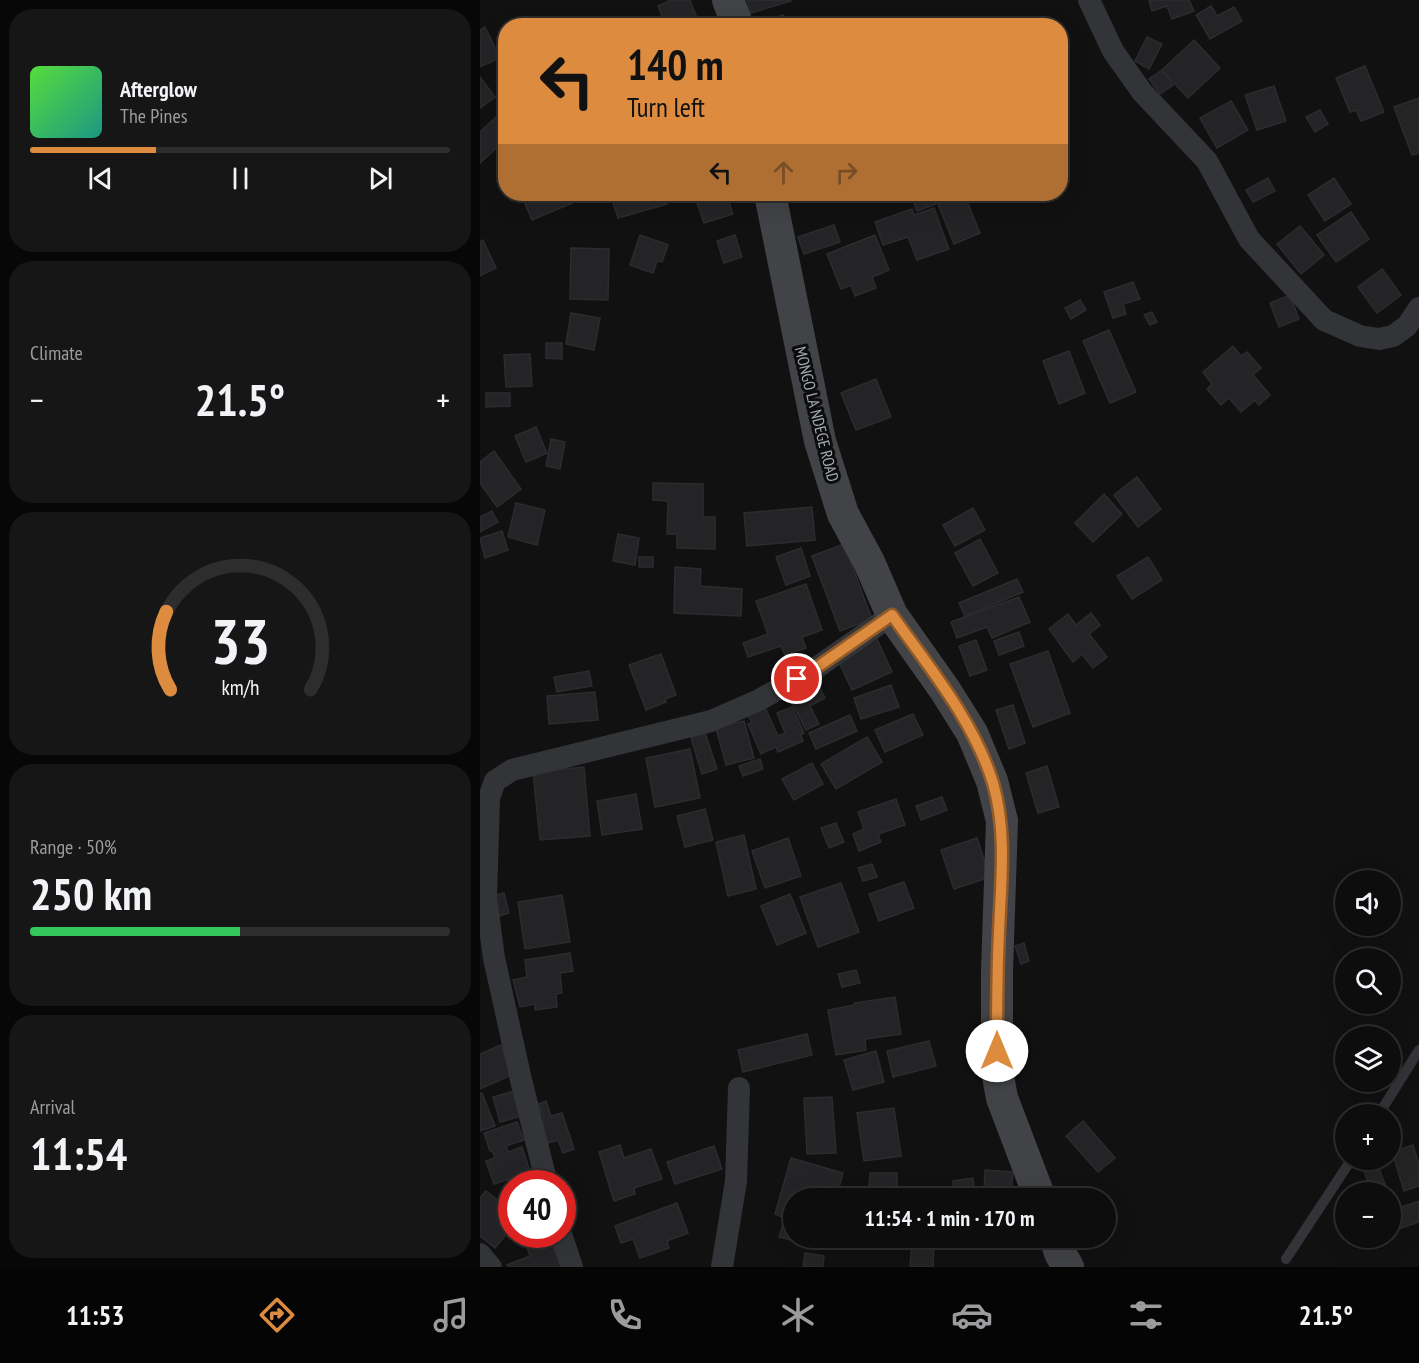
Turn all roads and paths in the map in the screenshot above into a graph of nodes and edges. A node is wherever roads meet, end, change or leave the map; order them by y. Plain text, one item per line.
1 (728, 0) edge
2 (1089, 0) edge
3 (735, 18) edge
4 (771, 201) edge
5 (1419, 308) edge
6 (892, 615) junction
7 (1419, 1050) edge
8 (739, 1088) dead end
9 (1385, 1104) edge
10 (544, 1170) edge
11 (1344, 1170) edge
12 (1036, 1188) edge
13 (566, 1248) edge
14 (1058, 1248) edge
15 (480, 1254) edge
16 (1286, 1259) dead end
17 (491, 1267) edge
18 (572, 1267) edge
19 (722, 1267) edge
20 (1068, 1267) edge

1 - 3 street
2 - 5 street
4 - 6 street, MONGO LA NDEGE ROAD
6 - 10 street
6 - 12 street, MONGO LA NDEGE ROAD
7 - 9 lane
8 - 19 street
11 - 16 lane
13 - 18 street
14 - 20 street
15 - 17 street

